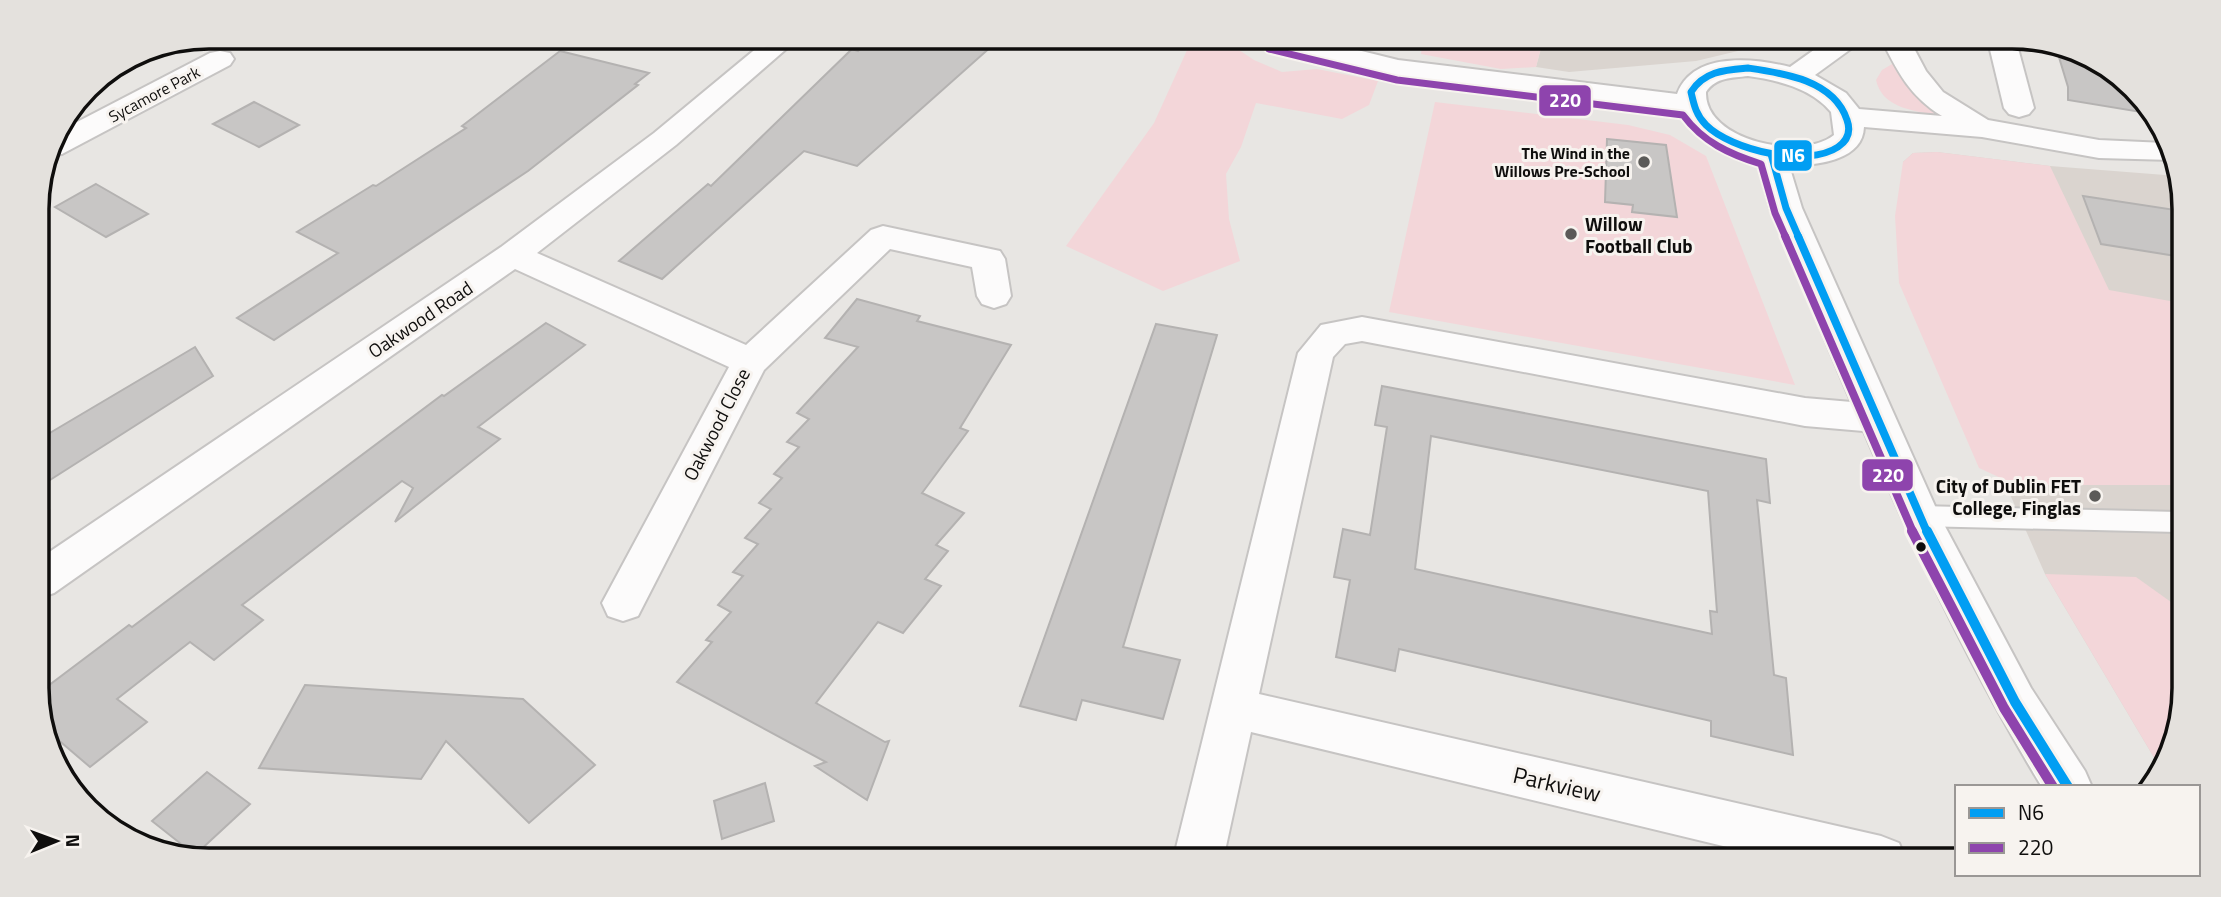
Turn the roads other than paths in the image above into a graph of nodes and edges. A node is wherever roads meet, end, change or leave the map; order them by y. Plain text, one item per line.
1 (772, 49) edge
2 (1321, 49) edge
3 (1833, 49) edge
4 (1900, 49) edge
5 (2004, 49) edge
6 (220, 59) dead end
7 (1795, 77) junction
8 (1690, 104) junction
9 (2019, 108) dead end
10 (1849, 117) junction
11 (1982, 128) junction
12 (64, 141) edge
13 (2161, 152) edge
14 (1771, 154) junction
15 (513, 256) junction
16 (994, 296) dead end
17 (750, 362) junction
18 (1875, 418) junction
19 (1919, 516) junction
20 (2172, 527) edge
21 (49, 574) edge
22 (623, 603) dead end
23 (1234, 708) junction
24 (2067, 785) edge
25 (1201, 848) edge
26 (1830, 848) edge

1 - 15 street, Oakwood Road
2 - 8 street
3 - 7 street
4 - 11 street
5 - 9 street
6 - 12 street, Sycamore Park
7 - 8 street
7 - 10 street
8 - 14 street
10 - 11 street
10 - 14 street
11 - 13 street
14 - 18 street
15 - 17 street, Oakwood Close
15 - 21 street, Oakwood Road
16 - 17 street
17 - 22 street, Oakwood Close
18 - 19 street
18 - 23 street
19 - 20 lane
19 - 24 street
23 - 25 street
23 - 26 street, Parkview

